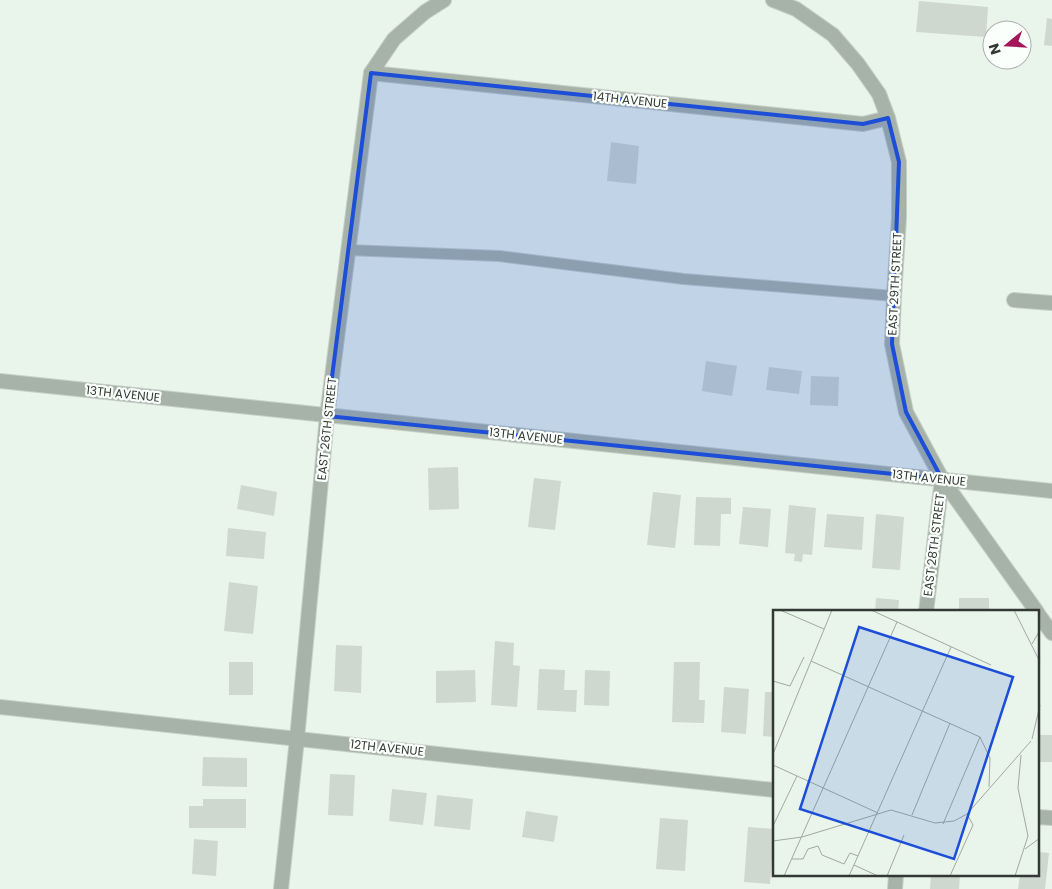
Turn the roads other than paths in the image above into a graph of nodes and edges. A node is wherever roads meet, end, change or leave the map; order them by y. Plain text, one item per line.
1 (444, 0) edge
2 (773, 0) edge
3 (798, 5) edge
4 (371, 73) junction
5 (888, 118) junction
6 (348, 250) junction
7 (894, 296) junction
8 (1014, 300) dead end
9 (1052, 303) edge
10 (0, 381) edge
11 (327, 416) junction
12 (942, 479) junction
13 (1052, 490) edge
14 (926, 610) edge
15 (1035, 610) edge
16 (1040, 617) edge
17 (1052, 633) edge
18 (0, 707) edge
19 (297, 739) junction
20 (773, 790) edge
21 (896, 876) edge
22 (281, 889) edge
23 (895, 889) edge

1 - 4 street, EAST 26TH STREET
2 - 3 street, EAST 29TH STREET
3 - 5 street, EAST 29TH STREET
4 - 5 street, 14TH AVENUE
4 - 6 street, EAST 26TH STREET
5 - 7 street, EAST 29TH STREET
6 - 7 lane
6 - 11 street, EAST 26TH STREET
7 - 12 street, EAST 29TH STREET
8 - 9 street
10 - 11 street, 13TH AVENUE
11 - 12 street, 13TH AVENUE
11 - 19 street, EAST 26TH STREET
12 - 13 street, 13TH AVENUE
12 - 14 street, EAST 28TH STREET
12 - 15 street, EAST 29TH STREET
16 - 17 street, EAST 29TH STREET
18 - 19 street, 12TH AVENUE
19 - 20 street, 12TH AVENUE
19 - 22 street, EAST 26TH STREET
21 - 23 street

